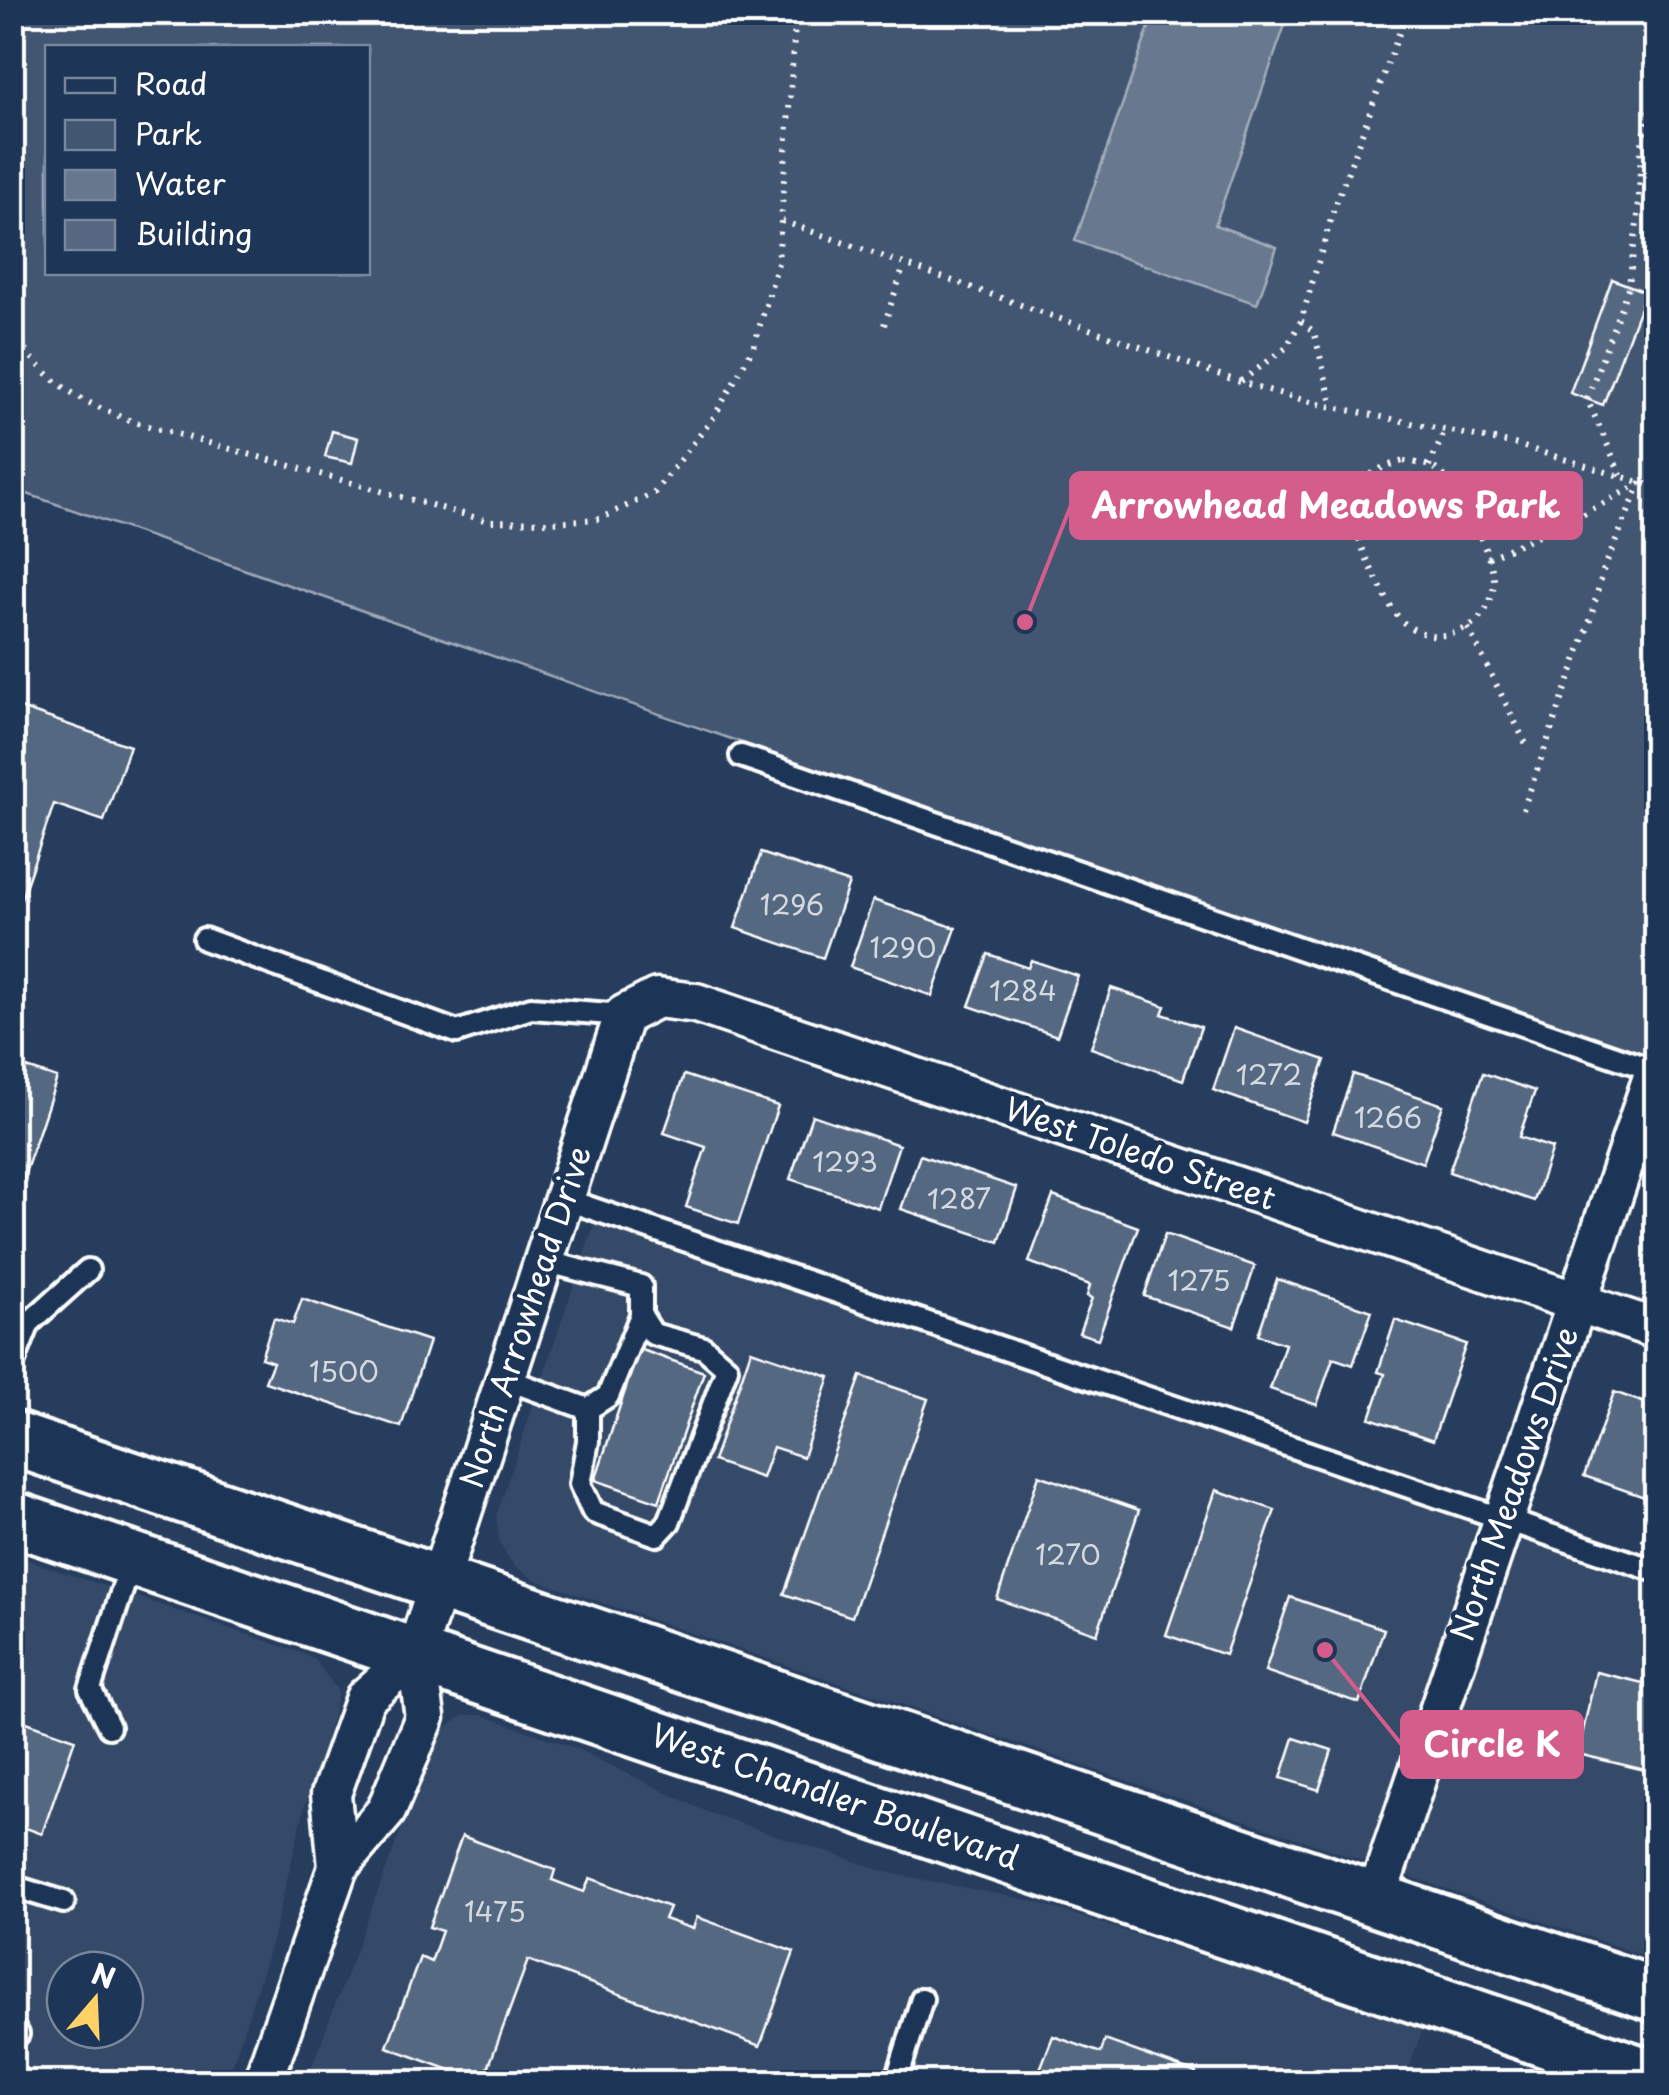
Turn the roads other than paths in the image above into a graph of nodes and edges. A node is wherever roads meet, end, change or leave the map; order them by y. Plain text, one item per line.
1 (742, 756) dead end
2 (204, 939) dead end
3 (624, 1015) junction
4 (1656, 1071) edge
5 (564, 1199) junction
6 (544, 1262) junction
7 (88, 1270) dead end
8 (1577, 1302) junction
9 (641, 1316) junction
10 (1656, 1329) edge
11 (12, 1366) edge
12 (506, 1379) junction
13 (588, 1409) junction
14 (12, 1438) edge
15 (12, 1518) edge
16 (1504, 1519) junction
17 (132, 1559) junction
18 (1656, 1571) edge
19 (428, 1618) junction
20 (108, 1728) dead end
21 (338, 1867) junction
22 (12, 1886) edge
23 (1376, 1898) junction
24 (64, 1902) dead end
25 (1656, 1995) edge
26 (922, 1999) dead end
27 (1656, 2078) edge
28 (262, 2082) edge
29 (896, 2082) edge

1 - 4 lane
2 - 3 lane
3 - 5 street, North Arrowhead Drive
3 - 8 street, West Toledo Street
4 - 8 street, North Meadows Drive
5 - 6 street, North Arrowhead Drive
5 - 16 lane
6 - 9 lane
6 - 12 street, North Arrowhead Drive
7 - 11 lane
8 - 10 street, West Toledo Street
8 - 16 street, North Meadows Drive
9 - 13 lane
9 - 13 lane
12 - 13 lane
12 - 19 street, North Arrowhead Drive
14 - 19 main road, West Chandler Boulevard
15 - 17 main road, West Chandler Boulevard
16 - 18 lane
16 - 23 street, North Meadows Drive
17 - 19 main road, West Chandler Boulevard
17 - 20 lane
19 - 21 street
19 - 21 street
19 - 23 main road, West Chandler Boulevard
19 - 27 main road, West Chandler Boulevard
21 - 28 street
22 - 24 lane
23 - 25 main road, West Chandler Boulevard
26 - 29 lane

